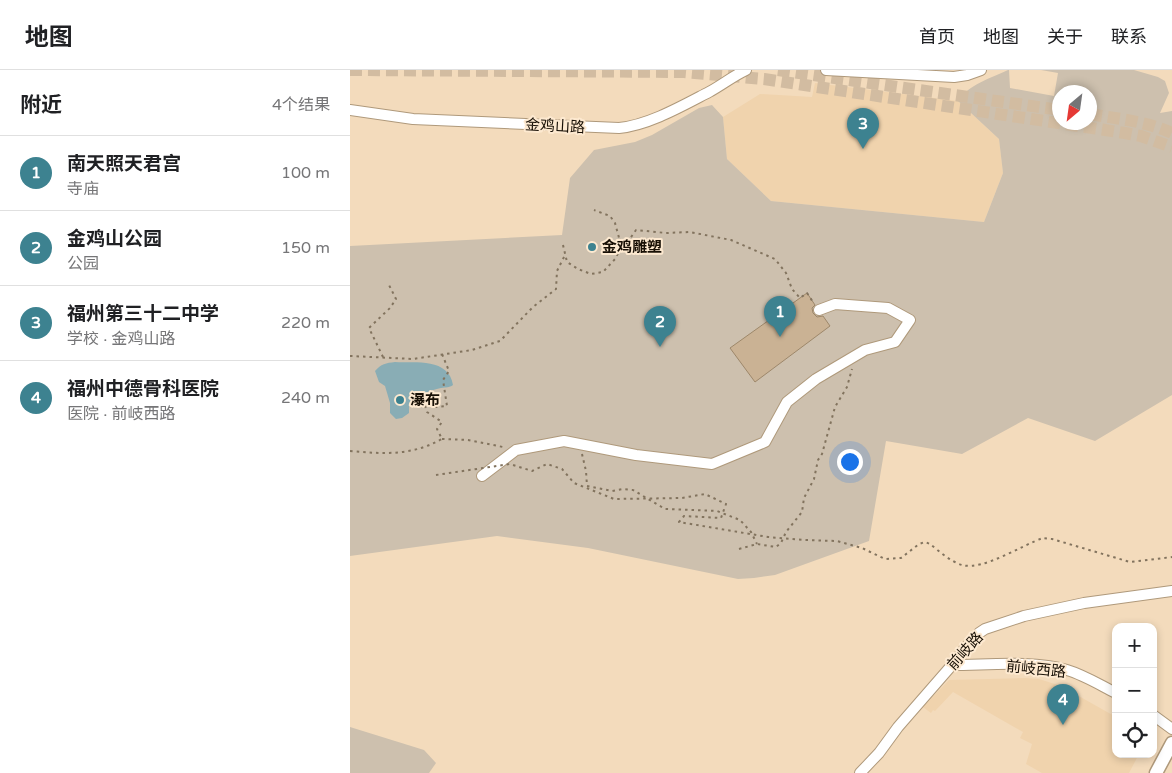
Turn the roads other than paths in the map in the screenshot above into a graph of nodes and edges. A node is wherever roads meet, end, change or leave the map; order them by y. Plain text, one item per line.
1 (746, 70) edge
2 (826, 70) edge
3 (982, 70) edge
4 (350, 110) edge
5 (819, 310) road end
6 (482, 476) dead end
7 (1172, 591) edge
8 (952, 666) junction
9 (1112, 692) edge
10 (1157, 718) edge
11 (1172, 729) edge
12 (1172, 743) edge
13 (860, 773) edge
14 (1156, 773) edge

1 - 4 street, 金鸡山路
2 - 3 street
5 - 6 street
7 - 8 street, 前岐路
8 - 9 street, 前岐西路
8 - 13 street, 前岐路
10 - 11 street
12 - 14 main road

